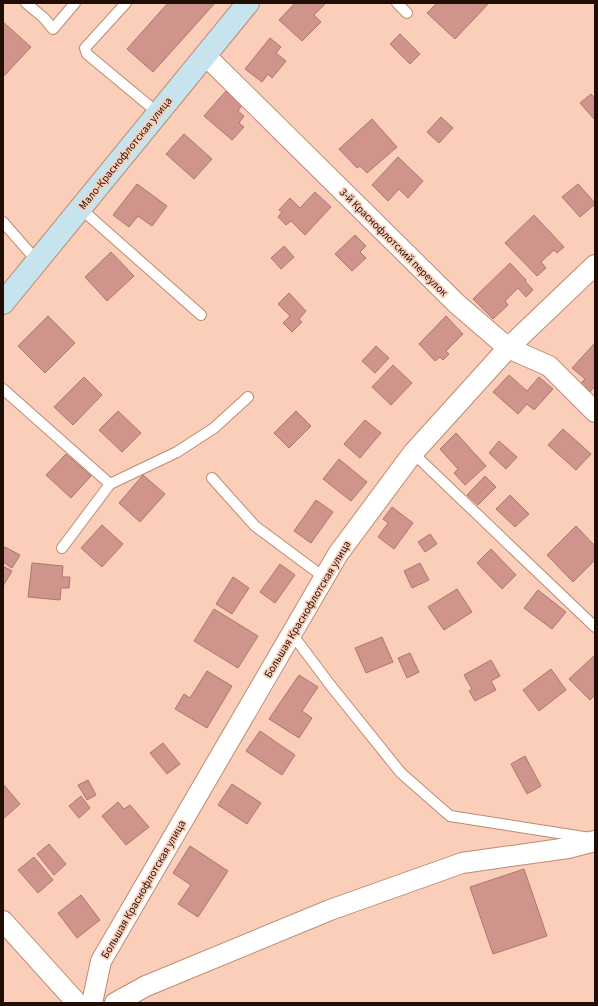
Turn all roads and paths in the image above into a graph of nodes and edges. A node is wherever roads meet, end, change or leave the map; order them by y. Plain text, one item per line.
1 (26, 3) edge
2 (75, 3) edge
3 (126, 3) edge
4 (248, 3) edge
5 (397, 3) edge
6 (407, 13) dead end
7 (206, 55) junction
8 (158, 113) junction
9 (80, 208) junction
10 (3, 222) edge
11 (37, 260) junction
12 (595, 265) edge
13 (3, 302) edge
14 (201, 315) dead end
15 (508, 348) junction
16 (3, 390) edge
17 (248, 397) dead end
18 (595, 412) edge
19 (413, 453) junction
20 (212, 478) dead end
21 (110, 484) junction
22 (62, 548) dead end
23 (325, 578) junction
24 (595, 627) edge
25 (292, 634) junction
26 (595, 838) edge
27 (595, 842) edge
28 (3, 921) edge
29 (77, 1003) edge
30 (92, 1003) edge
31 (114, 1003) edge

1 - 2 lane
3 - 8 lane
4 - 7 street, Мало-Краснофлотская улица
5 - 6 lane
7 - 8 street, Мало-Краснофлотская улица
7 - 15 street, 3-й Краснофлотский переулок
8 - 9 street, Мало-Краснофлотская улица
9 - 11 street, Мало-Краснофлотская улица
9 - 14 lane
10 - 11 lane
11 - 13 street, Мало-Краснофлотская улица
12 - 15 street, Большая Краснофлотская улица
15 - 18 street, 3-й Краснофлотский переулок
15 - 19 street, Большая Краснофлотская улица
16 - 21 lane
17 - 21 lane
19 - 23 street, Большая Краснофлотская улица
19 - 24 lane
20 - 23 lane
21 - 22 lane
23 - 25 street, Большая Краснофлотская улица
25 - 26 lane
25 - 30 street, Большая Краснофлотская улица
27 - 31 street
28 - 29 street

